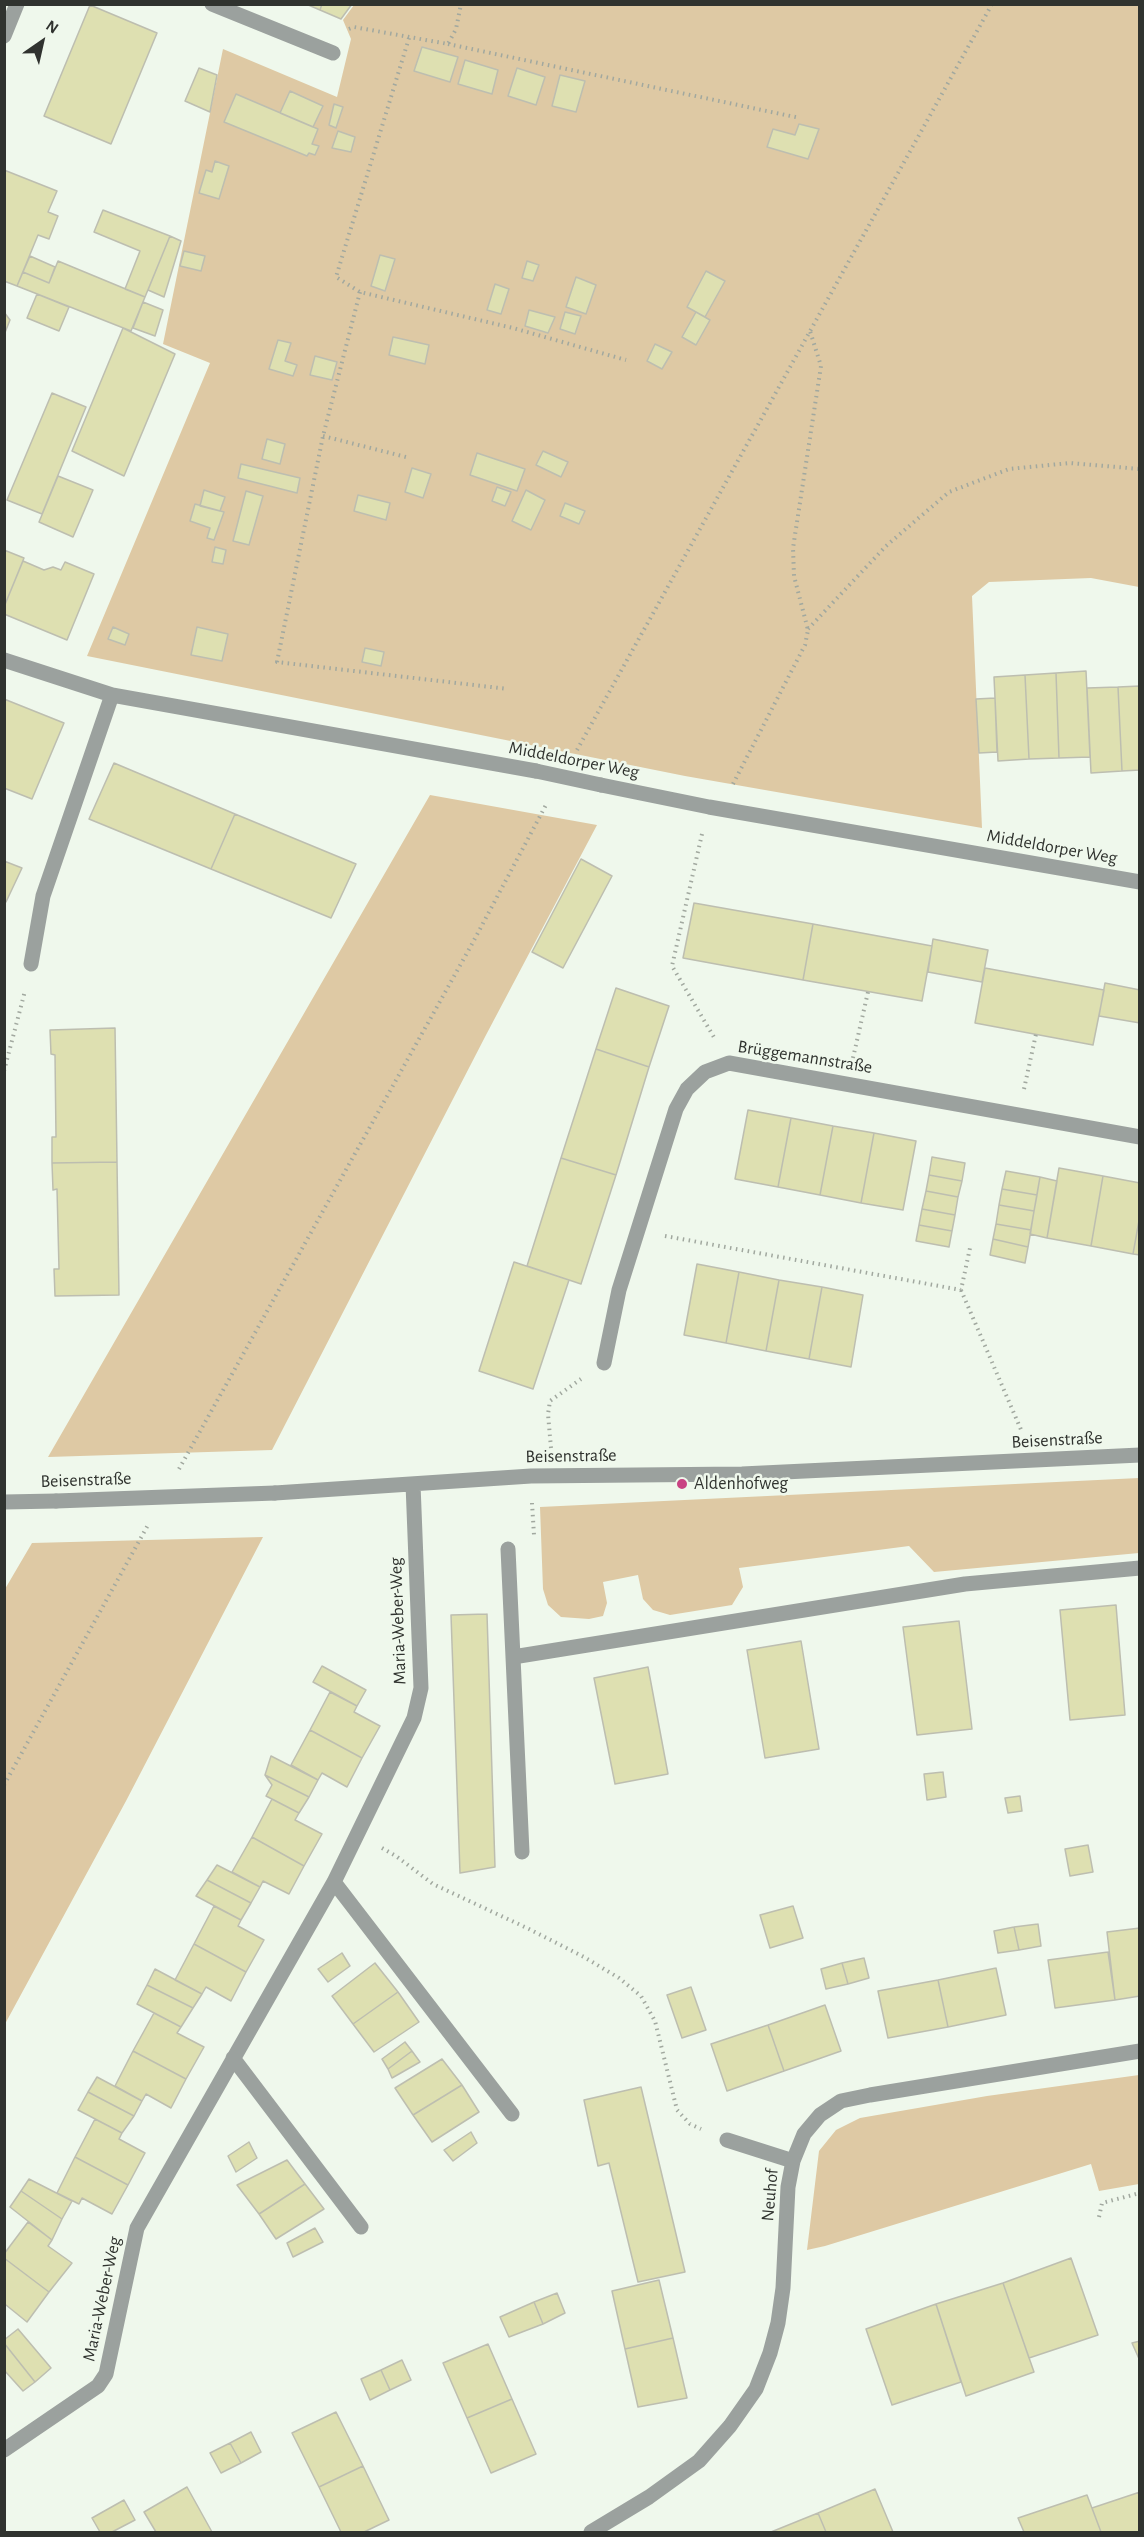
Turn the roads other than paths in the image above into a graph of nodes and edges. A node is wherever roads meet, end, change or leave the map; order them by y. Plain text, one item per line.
1 (17, 4) edge
2 (212, 4) edge
3 (4, 36) edge
4 (333, 53) road end
5 (4, 660) edge
6 (112, 695) junction
7 (1140, 882) edge
8 (32, 964) road end
9 (1140, 1137) edge
10 (604, 1363) road end
11 (1140, 1455) edge
12 (413, 1484) junction
13 (4, 1502) edge
14 (508, 1549) dead end
15 (1140, 1568) edge
16 (513, 1657) junction
17 (522, 1852) dead end
18 (334, 1882) junction
19 (1140, 2051) edge
20 (233, 2058) junction
21 (512, 2114) dead end
22 (727, 2140) road end
23 (793, 2160) junction
24 (361, 2227) dead end
25 (4, 2450) edge
26 (591, 2532) edge

1 - 3 street
2 - 4 street
5 - 6 street, Middeldorper Weg
6 - 7 street, Middeldorper Weg, bridge
6 - 8 street
9 - 10 street, Brüggemannstraße
11 - 12 street, Beisenstraße
12 - 13 street, Beisenstraße, bridge
12 - 18 street, Maria-Weber-Weg
14 - 16 street
15 - 16 street
16 - 17 street
18 - 20 street, Maria-Weber-Weg
18 - 21 street
19 - 23 street, Neuhof
20 - 24 street
20 - 25 street, Maria-Weber-Weg
22 - 23 street
23 - 26 street, Neuhof

